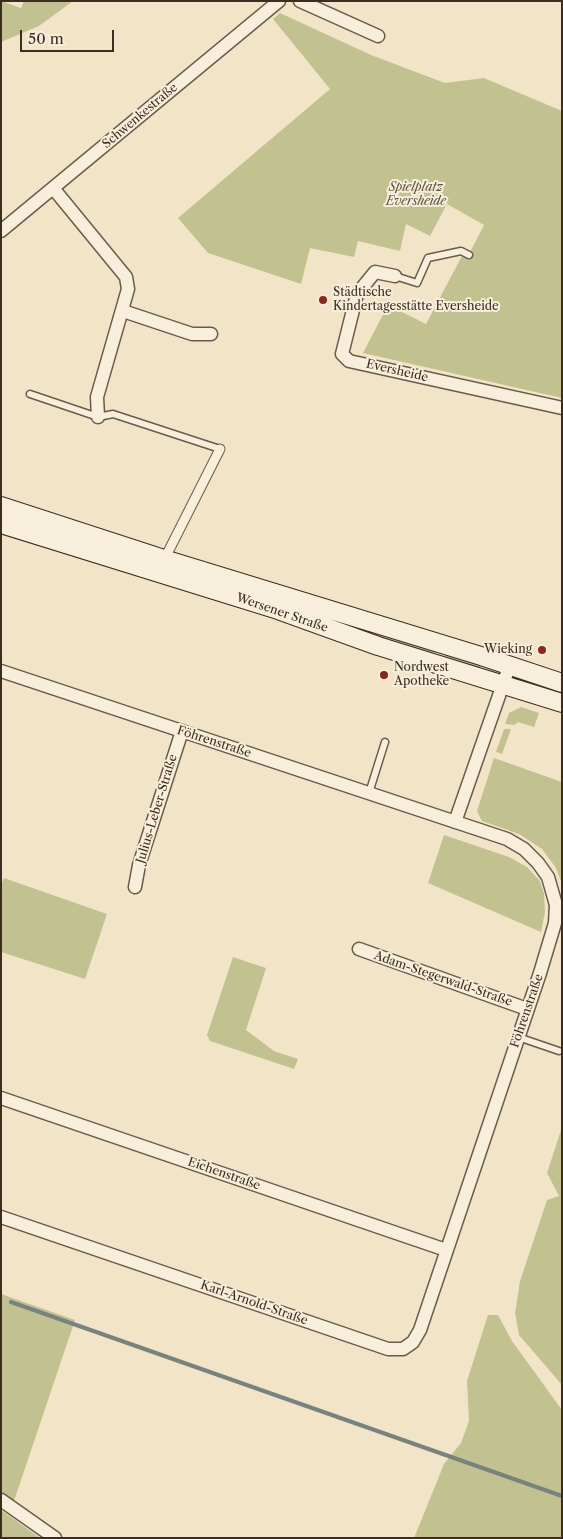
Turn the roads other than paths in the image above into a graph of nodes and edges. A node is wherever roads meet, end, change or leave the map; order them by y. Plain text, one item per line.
1 (279, 1) edge
2 (300, 1) edge
3 (378, 36) dead end
4 (53, 188) junction
5 (1, 231) edge
6 (469, 254) dead end
7 (395, 276) joint
8 (123, 312) junction
9 (211, 334) dead end
10 (30, 394) dead end
11 (562, 408) edge
12 (98, 417) junction
13 (220, 449) joint
14 (1, 506) edge
15 (1, 524) edge
16 (161, 566) junction
17 (510, 667) junction
18 (1, 671) edge
19 (562, 683) edge
20 (504, 685) junction
21 (562, 703) edge
22 (182, 731) junction
23 (385, 742) dead end
24 (369, 793) junction
25 (455, 822) junction
26 (135, 887) dead end
27 (359, 949) dead end
28 (527, 1008) junction
29 (518, 1037) junction
30 (559, 1051) dead end
31 (1, 1098) edge
32 (1, 1217) edge
33 (446, 1250) junction
34 (1, 1500) edge
35 (55, 1538) edge

1 - 4 street, Schwenkestraße
2 - 3 street
4 - 5 street, Schwenkestraße
4 - 8 street
6 - 7 lane
7 - 11 street, Eversheide
8 - 9 street
8 - 12 street
10 - 12 lane
12 - 13 lane
13 - 16 street
14 - 16 main road, Wersener Straße
15 - 16 main road, Wersener Straße
16 - 17 main road, Wersener Straße
16 - 20 main road, Wersener Straße
17 - 19 main road, Wersener Straße
17 - 20 street
18 - 22 street, Föhrenstraße
20 - 21 main road, Wersener Straße
20 - 25 street
22 - 24 street, Föhrenstraße
22 - 26 street, Julius-Leber-Straße
23 - 24 lane
24 - 25 street, Föhrenstraße
25 - 28 street, Föhrenstraße
27 - 28 street, Adam-Stegerwald-Straße
28 - 29 street, Föhrenstraße
29 - 30 lane
29 - 33 street, Föhrenstraße
31 - 33 street, Eichenstraße
32 - 33 street, Karl-Arnold-Straße
34 - 35 street

